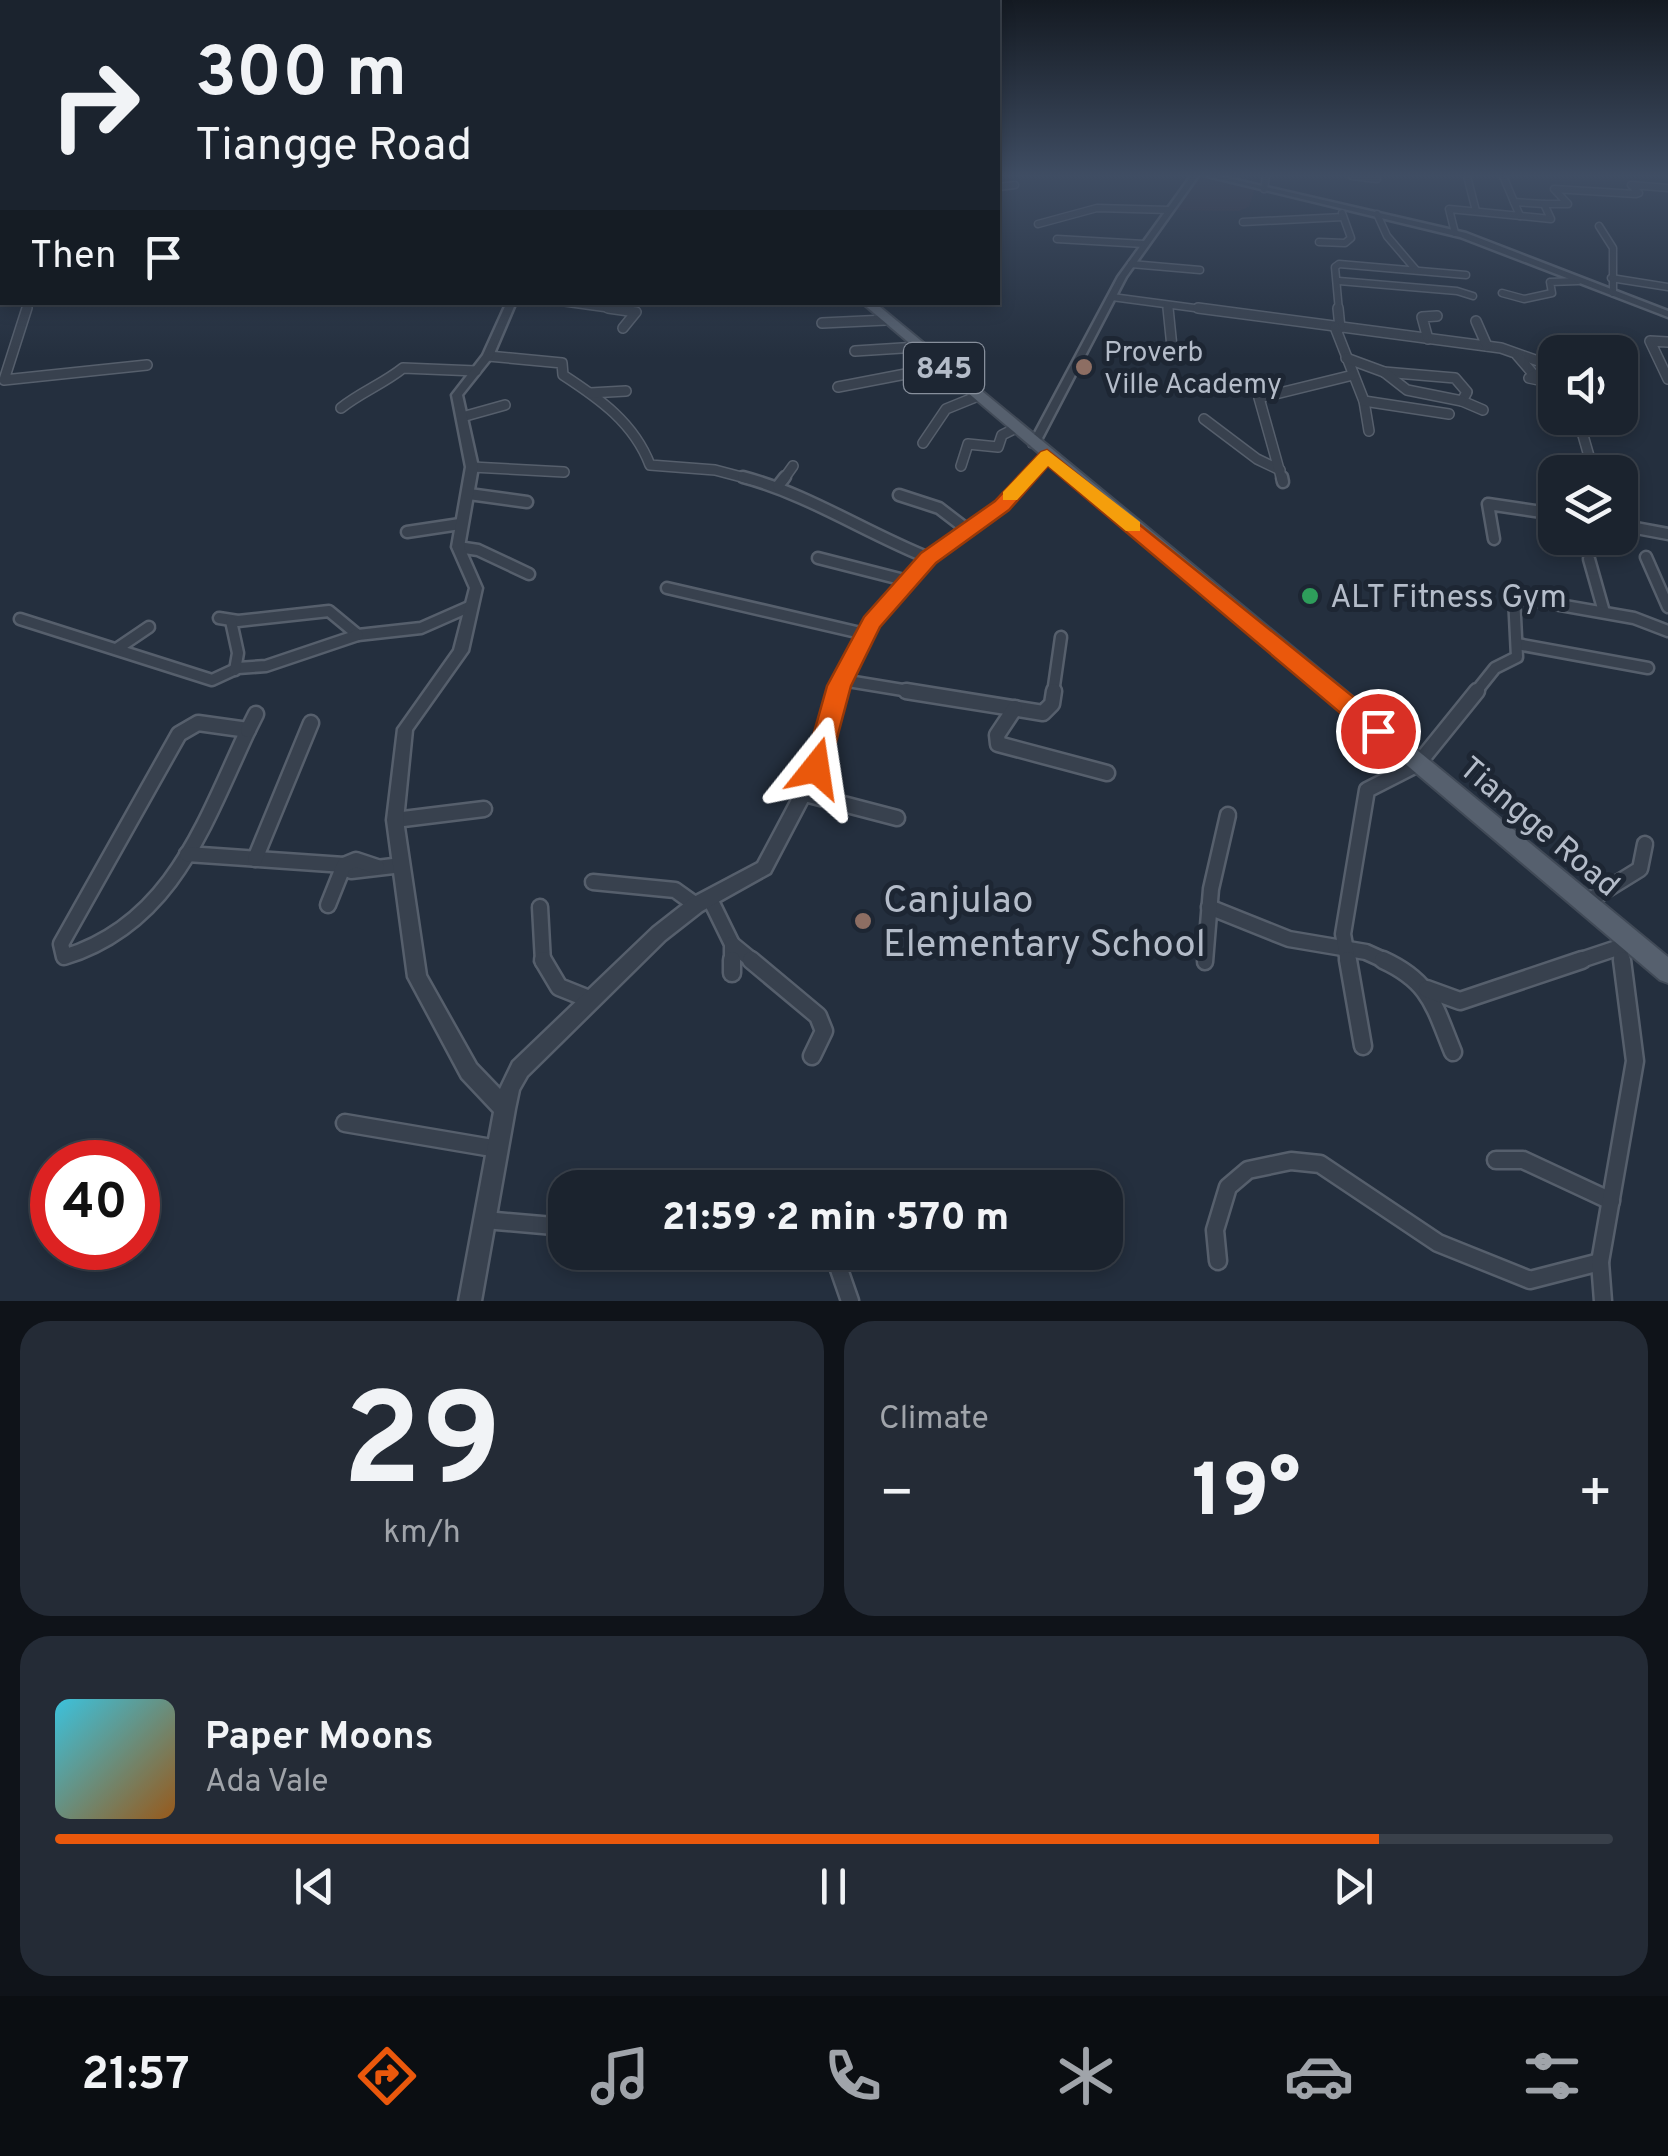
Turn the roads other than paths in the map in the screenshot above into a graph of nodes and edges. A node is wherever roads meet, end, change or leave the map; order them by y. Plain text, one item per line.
1 (1149, 237) edge
2 (1351, 237) edge
3 (1388, 237) edge
4 (1465, 237) edge
5 (1606, 237) edge
6 (1057, 240) dead end
7 (1319, 242) dead end
8 (1144, 244) junction
9 (1130, 264) junction
10 (1200, 270) dead end
11 (1416, 270) junction
12 (1466, 275) dead end
13 (1611, 278) junction
14 (1339, 281) junction
15 (1578, 281) junction
16 (1668, 287) edge
17 (1502, 293) dead end
18 (1613, 293) junction
19 (1473, 296) dead end
20 (1112, 297) junction
21 (27, 305) edge
22 (511, 305) edge
23 (584, 305) edge
24 (869, 305) edge
25 (1168, 307) junction
26 (1668, 314) edge
27 (1438, 316) dead end
28 (886, 320) junction
29 (1476, 320) dead end
30 (822, 324) dead end
31 (624, 328) dead end
32 (1338, 328) junction
33 (1428, 339) junction
34 (1668, 342) edge
35 (918, 346) junction
36 (1486, 346) junction
37 (855, 350) dead end
38 (1514, 352) junction
39 (1656, 354) junction
40 (488, 356) junction
41 (1668, 356) edge
42 (1173, 357) dead end
43 (1346, 358) junction
44 (1538, 360) edge
45 (937, 362) junction
46 (147, 365) dead end
47 (476, 371) junction
48 (1384, 372) junction
49 (1352, 375) junction
50 (1534, 375) dead end
51 (1668, 379) edge
52 (838, 387) dead end
53 (626, 391) dead end
54 (590, 393) junction
55 (978, 396) junction
56 (1364, 401) junction
57 (1462, 401) junction
58 (505, 405) dead end
59 (341, 408) dead end
60 (1483, 410) dead end
61 (1450, 414) dead end
62 (462, 417) junction
63 (1204, 418) dead end
64 (1016, 428) junction
65 (1369, 431) dead end
66 (923, 443) dead end
67 (1041, 450) junction
68 (793, 466) dead end
69 (961, 466) dead end
70 (472, 467) junction
71 (1280, 470) junction
72 (564, 472) dead end
73 (1284, 482) dead end
74 (778, 486) junction
75 (469, 494) junction
76 (899, 495) dead end
77 (527, 502) dead end
78 (1538, 511) edge
79 (460, 524) junction
80 (1638, 528) edge
81 (407, 532) dead end
82 (969, 532) junction
83 (1668, 534) edge
84 (1494, 539) dead end
85 (458, 548) junction
86 (1646, 556) dead end
87 (818, 558) dead end
88 (929, 558) junction
89 (1588, 559) dead end
90 (528, 574) dead end
91 (908, 581) junction
92 (667, 588) dead end
93 (471, 606) junction
94 (1668, 607) edge
95 (1604, 612) junction
96 (20, 619) dead end
97 (148, 627) dead end
98 (1668, 631) edge
99 (864, 634) junction
100 (358, 635) junction
101 (1061, 638) dead end
102 (1517, 644) junction
103 (118, 648) junction
104 (1648, 668) dead end
105 (235, 670) junction
106 (842, 680) junction
107 (1015, 708) junction
108 (256, 714) dead end
109 (311, 722) dead end
110 (248, 730) junction
111 (1418, 764) junction
112 (1107, 772) dead end
113 (805, 794) junction
114 (484, 809) dead end
115 (1228, 815) dead end
116 (897, 818) dead end
117 (395, 820) junction
118 (1645, 844) dead end
119 (187, 854) junction
120 (255, 859) junction
121 (344, 865) junction
122 (402, 865) junction
123 (593, 882) dead end
124 (703, 902) junction
125 (1585, 903) junction
126 (328, 905) dead end
127 (540, 907) dead end
128 (1209, 907) junction
129 (1623, 942) junction
130 (732, 944) junction
131 (1344, 947) junction
132 (1204, 964) dead end
133 (1668, 972) edge
134 (732, 973) dead end
135 (1426, 988) junction
136 (590, 1000) junction
137 (1362, 1046) dead end
138 (1452, 1052) dead end
139 (812, 1056) dead end
140 (505, 1109) junction
141 (345, 1123) dead end
142 (498, 1150) junction
143 (1496, 1160) dead end
144 (1611, 1201) junction
145 (485, 1220) junction
146 (548, 1226) edge
147 (1218, 1260) dead end
148 (1600, 1262) junction
149 (840, 1270) edge
150 (470, 1301) edge
151 (850, 1301) edge
152 (1604, 1301) edge

1 - 8 street
2 - 7 street
3 - 11 street
4 - 15 street
5 - 13 street
6 - 8 street
8 - 9 street
9 - 10 street
9 - 20 street
11 - 12 street
11 - 14 street
13 - 16 street
13 - 18 street
14 - 19 street
14 - 32 street
15 - 17 street
15 - 18 street
18 - 26 street
20 - 25 street
20 - 67 street
21 - 46 street
22 - 40 street
23 - 31 street
24 - 28 main road, Tiangge Road / 845
25 - 32 street
25 - 42 street
27 - 33 street
28 - 30 street
28 - 35 main road, Tiangge Road / 845
29 - 36 street
32 - 33 street
32 - 43 street
33 - 36 street
34 - 39 street
35 - 37 street
35 - 45 main road, Tiangge Road / 845
36 - 38 street
38 - 44 street
38 - 50 street
39 - 41 street
39 - 51 street
40 - 47 street
40 - 54 street
43 - 48 street
43 - 49 street
45 - 52 street
45 - 55 main road, Tiangge Road / 845
47 - 59 street
47 - 62 street
48 - 57 street
48 - 57 street
49 - 56 street
49 - 71 street
53 - 54 street
54 - 74 street
55 - 64 main road, Tiangge Road / 845
55 - 66 street
56 - 61 street
56 - 65 street
57 - 60 street
58 - 62 street
62 - 70 street
63 - 71 street
64 - 67 main road, Tiangge Road / 845
64 - 69 street
67 - 82 street
67 - 111 main road, Tiangge Road / 845
68 - 74 street
70 - 72 street
70 - 75 street
71 - 73 street
74 - 88 street
75 - 77 street
75 - 79 street
76 - 82 street
78 - 84 street
79 - 81 street
79 - 85 street
80 - 83 street
82 - 88 street
85 - 90 street
85 - 93 street
86 - 94 street
87 - 91 street
88 - 91 street
89 - 95 street
91 - 99 street
92 - 99 street
93 - 100 street
93 - 117 street
95 - 98 street
95 - 102 street
96 - 103 street
97 - 103 street
99 - 106 street
100 - 105 street
100 - 105 street
101 - 107 street
102 - 104 street
102 - 111 street
103 - 105 street
106 - 107 street
106 - 113 street
107 - 112 street
108 - 110 street
109 - 120 street
110 - 119 street
110 - 119 street
111 - 125 main road, Tiangge Road / 845
111 - 131 street
113 - 116 street
113 - 124 street
114 - 117 street
115 - 128 street
117 - 122 street
118 - 125 street
119 - 120 street
120 - 121 street
121 - 122 street
121 - 126 street
122 - 140 street
123 - 124 street
124 - 130 street
124 - 136 street
125 - 129 main road, Tiangge Road / 845
127 - 136 street
128 - 131 street
128 - 132 street
129 - 133 main road, Tiangge Road / 845
129 - 135 street
129 - 144 street
130 - 134 street
130 - 139 street
131 - 135 street
131 - 137 street
135 - 138 street
136 - 140 street
140 - 142 street
141 - 142 street
142 - 145 street
143 - 144 street
144 - 148 street
145 - 146 street
145 - 150 street
147 - 148 street
148 - 152 street
149 - 151 street

